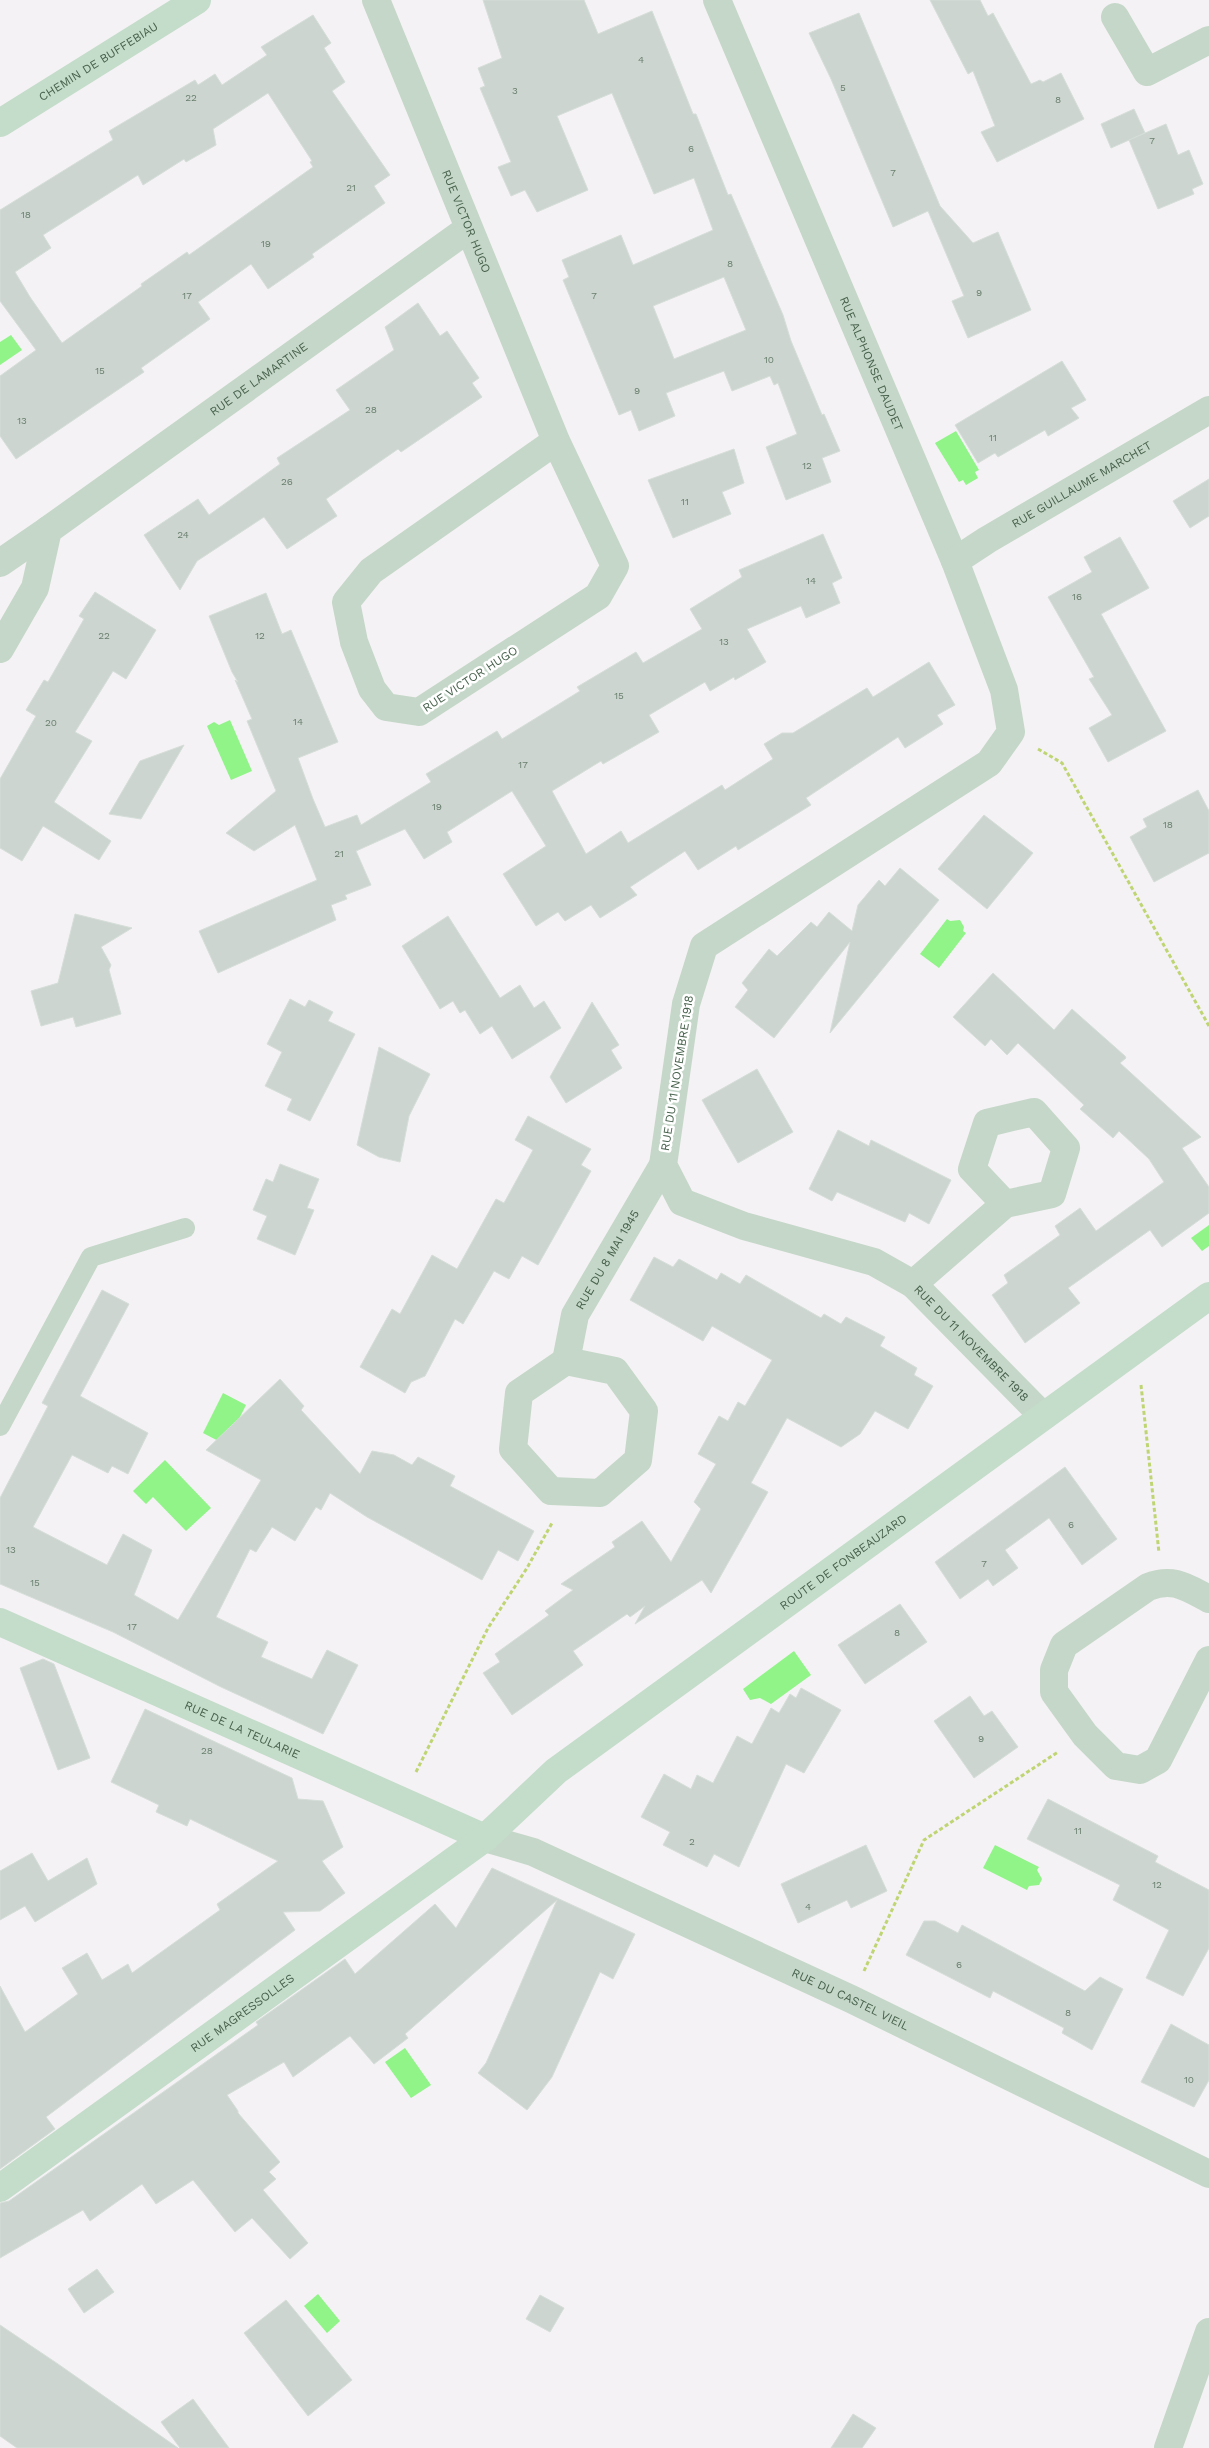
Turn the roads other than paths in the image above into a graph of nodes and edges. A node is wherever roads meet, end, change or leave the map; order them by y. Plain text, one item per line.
1 (197, 0) edge
2 (376, 0) edge
3 (717, 0) edge
4 (1115, 17) dead end
5 (1209, 40) edge
6 (0, 123) edge
7 (468, 229) junction
8 (1209, 410) edge
9 (556, 441) junction
10 (48, 530) junction
11 (955, 562) junction
12 (0, 563) edge
13 (0, 649) edge
14 (1011, 732) joint
15 (663, 1165) junction
16 (1005, 1204) dead end
17 (185, 1228) dead end
18 (913, 1284) junction
19 (1209, 1296) edge
20 (566, 1361) junction
21 (1043, 1416) junction
22 (0, 1426) edge
23 (1209, 1599) edge
24 (0, 1622) edge
25 (1209, 1660) edge
26 (485, 1838) junction
27 (1209, 2174) edge
28 (0, 2188) edge
29 (1209, 2332) edge
30 (1168, 2448) edge

1 - 6 street, CHEMIN DE BUFFEBIAU
2 - 7 street, RUE VICTOR HUGO
3 - 11 street, RUE ALPHONSE DAUDET
4 - 5 street
7 - 9 street, RUE VICTOR HUGO
7 - 10 street, RUE DE LAMARTINE
8 - 11 street, RUE GUILLAUME MARCHET
9 - 9 street, RUE VICTOR HUGO
10 - 12 street, RUE DE LAMARTINE
10 - 13 street
11 - 14 street, RUE ALPHONSE DAUDET
14 - 15 street, RUE DU 11 NOVEMBRE 1918
15 - 18 street, RUE DU 11 NOVEMBRE 1918
15 - 20 street, RUE DU 8 MAI 1945
16 - 18 street
17 - 22 lane
18 - 21 street, RUE DU 11 NOVEMBRE 1918
19 - 21 street, ROUTE DE FONBEAUZARD
20 - 20 street
21 - 26 street, ROUTE DE FONBEAUZARD
23 - 25 street
24 - 26 street, RUE DE LA TEULARIE
26 - 27 street, RUE DU CASTEL VIEIL
26 - 28 street, RUE MAGRESSOLLES
29 - 30 street

